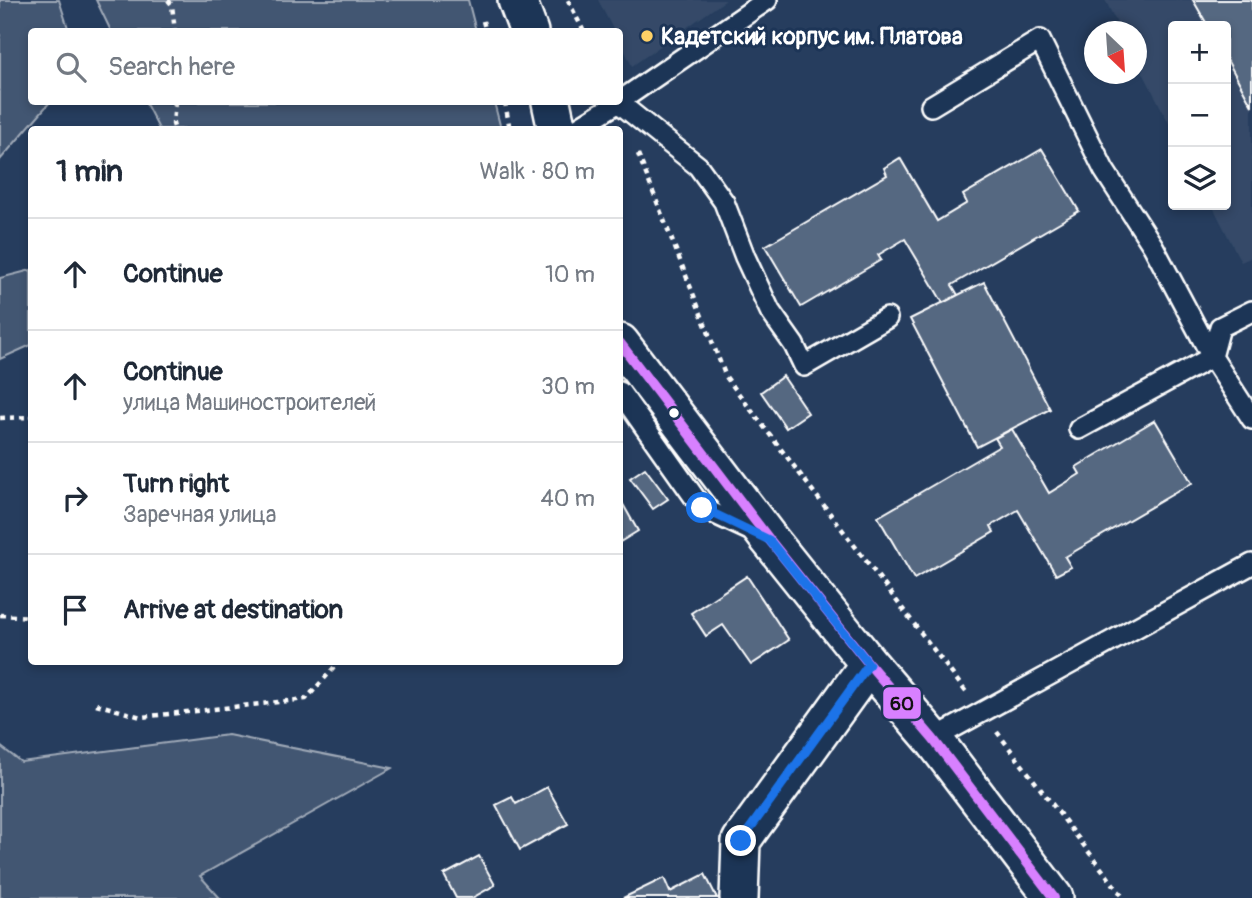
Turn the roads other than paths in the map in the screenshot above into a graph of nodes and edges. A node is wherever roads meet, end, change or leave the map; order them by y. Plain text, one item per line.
1 (517, 0) edge
2 (768, 0) edge
3 (528, 28) edge
4 (623, 99) edge
5 (552, 105) edge
6 (614, 105) edge
7 (623, 105) edge
8 (931, 106) dead end
9 (555, 126) edge
10 (580, 126) edge
11 (1252, 311) edge
12 (887, 318) dead end
13 (623, 346) edge
14 (1212, 357) junction
15 (623, 396) edge
16 (1252, 419) edge
17 (1079, 429) dead end
18 (769, 540) junction
19 (1252, 564) edge
20 (869, 664) junction
21 (933, 739) junction
22 (739, 898) edge
23 (1054, 898) edge

1 - 3 street
2 - 4 lane
5 - 9 street
6 - 10 lane
7 - 12 lane
8 - 14 lane
11 - 14 lane
13 - 18 street
14 - 16 lane
14 - 17 lane
15 - 18 lane
18 - 20 street
19 - 21 lane
20 - 21 street
20 - 22 street
21 - 23 street

